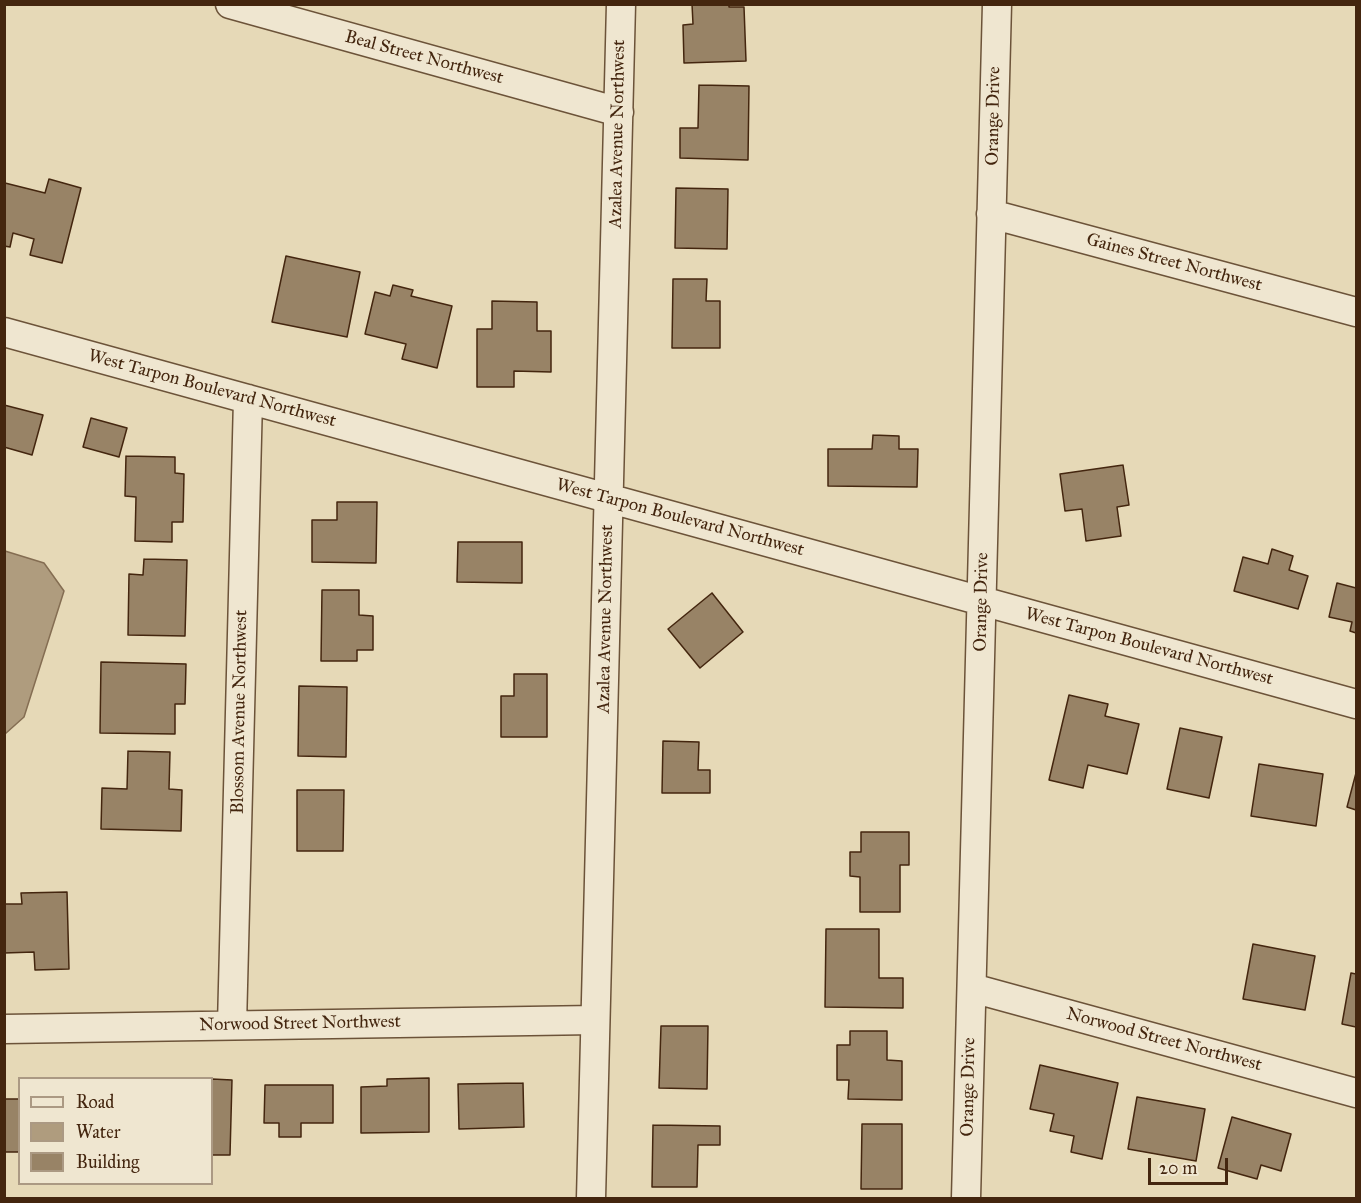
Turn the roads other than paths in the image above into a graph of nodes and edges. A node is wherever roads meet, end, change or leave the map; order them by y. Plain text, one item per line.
1 (230, 4) edge
2 (621, 4) edge
3 (997, 4) edge
4 (619, 112) junction
5 (992, 214) junction
6 (1356, 312) edge
7 (4, 332) edge
8 (248, 399) junction
9 (609, 498) junction
10 (982, 601) junction
11 (1356, 704) edge
12 (972, 988) junction
13 (595, 1020) junction
14 (232, 1025) junction
15 (4, 1029) edge
16 (1356, 1093) edge
17 (591, 1198) edge
18 (966, 1198) edge

1 - 4 street, Beal Street Northwest
2 - 4 street, Azalea Avenue Northwest
3 - 5 street, Orange Drive
4 - 9 street, Azalea Avenue Northwest
5 - 6 street, Gaines Street Northwest
5 - 10 street, Orange Drive
7 - 8 street, West Tarpon Boulevard Northwest
8 - 9 street, West Tarpon Boulevard Northwest
8 - 14 street, Blossom Avenue Northwest
9 - 10 street, West Tarpon Boulevard Northwest
9 - 13 street, Azalea Avenue Northwest
10 - 11 street, West Tarpon Boulevard Northwest
10 - 12 street, Orange Drive
12 - 16 street, Norwood Street Northwest
12 - 18 street, Orange Drive
13 - 14 street, Norwood Street Northwest
13 - 17 street, Azalea Avenue Northwest
14 - 15 street, Norwood Street Northwest

